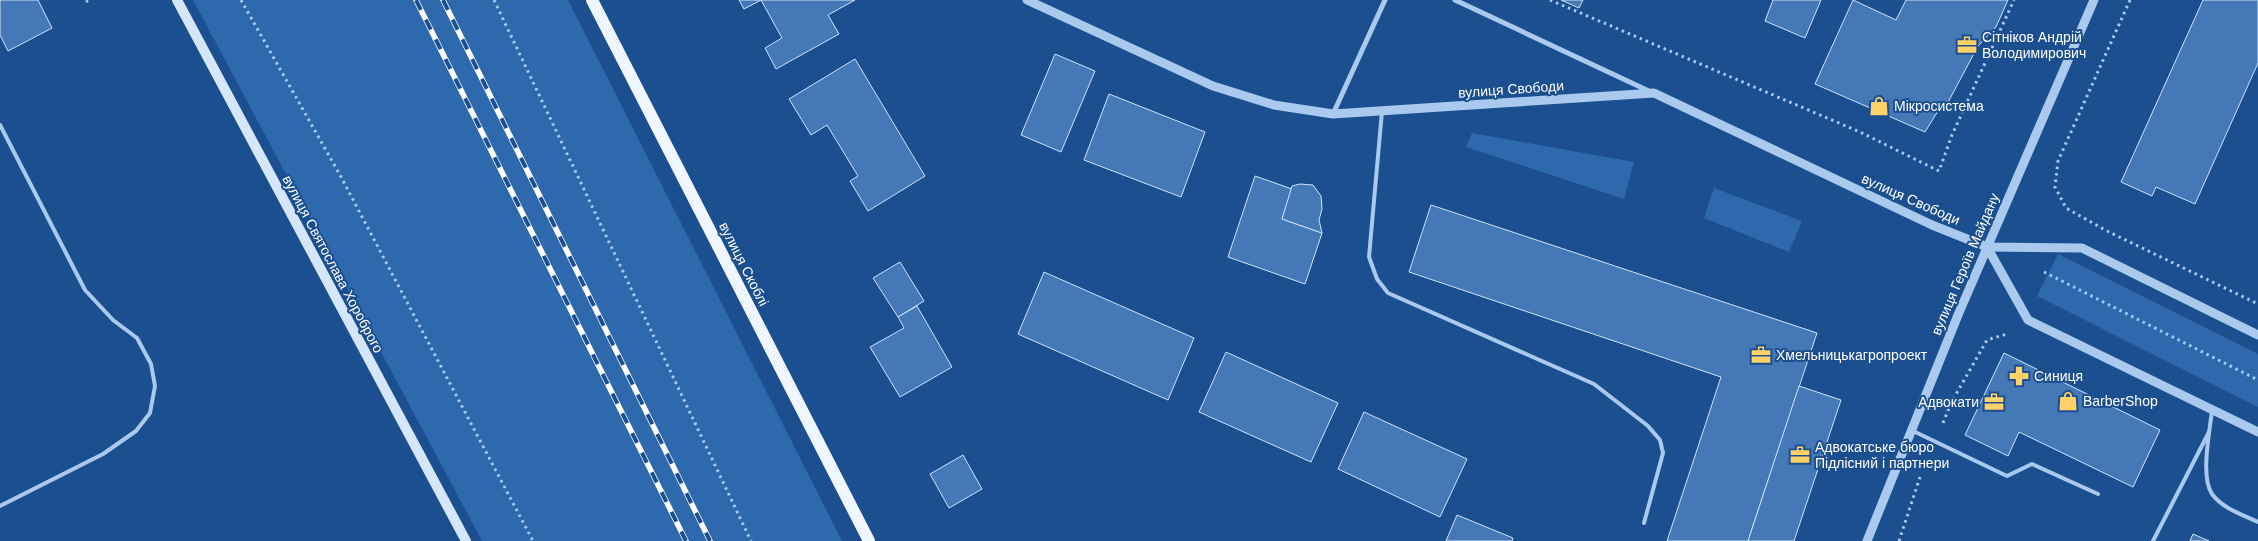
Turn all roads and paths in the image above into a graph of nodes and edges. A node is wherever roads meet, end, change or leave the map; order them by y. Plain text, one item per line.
1 (177, 0) edge
2 (241, 0) edge
3 (494, 0) edge
4 (592, 0) edge
5 (1027, 0) edge
6 (1385, 0) edge
7 (1455, 0) edge
8 (1550, 0) edge
9 (2014, 0) edge
10 (2094, 0) edge
11 (2130, 0) edge
12 (1654, 93) junction
13 (1382, 110) junction
14 (1333, 114) junction
15 (0, 125) edge
16 (1986, 247) junction
17 (2041, 270) dead end
18 (2258, 304) edge
19 (2258, 335) edge
20 (2258, 380) edge
21 (2212, 410) junction
22 (1912, 430) junction
23 (2210, 430) junction
24 (2258, 432) edge
25 (2098, 494) dead end
26 (0, 506) edge
27 (2258, 522) edge
28 (1644, 523) dead end
29 (466, 541) edge
30 (533, 541) edge
31 (751, 541) edge
32 (868, 541) edge
33 (1867, 541) edge
34 (2153, 541) edge

1 - 29 main road, вулиця Святослава Хороброго
2 - 30 path
3 - 31 path
4 - 32 main road, вулиця Скоблі
5 - 14 street, вулиця Свободи
6 - 14 street
7 - 12 street
8 - 9 path
10 - 16 street, вулиця Героїв Майдану
11 - 18 path
12 - 13 street, вулиця Свободи
12 - 16 street, вулиця Свободи
13 - 14 street, вулиця Свободи
13 - 28 lane
15 - 26 lane
16 - 19 street, вулиця Свободи
16 - 21 street
16 - 22 street, вулиця Героїв Майдану
17 - 20 path
21 - 23 lane
21 - 24 street
22 - 25 lane
22 - 33 street, вулиця Героїв Майдану
23 - 27 lane
23 - 34 lane

